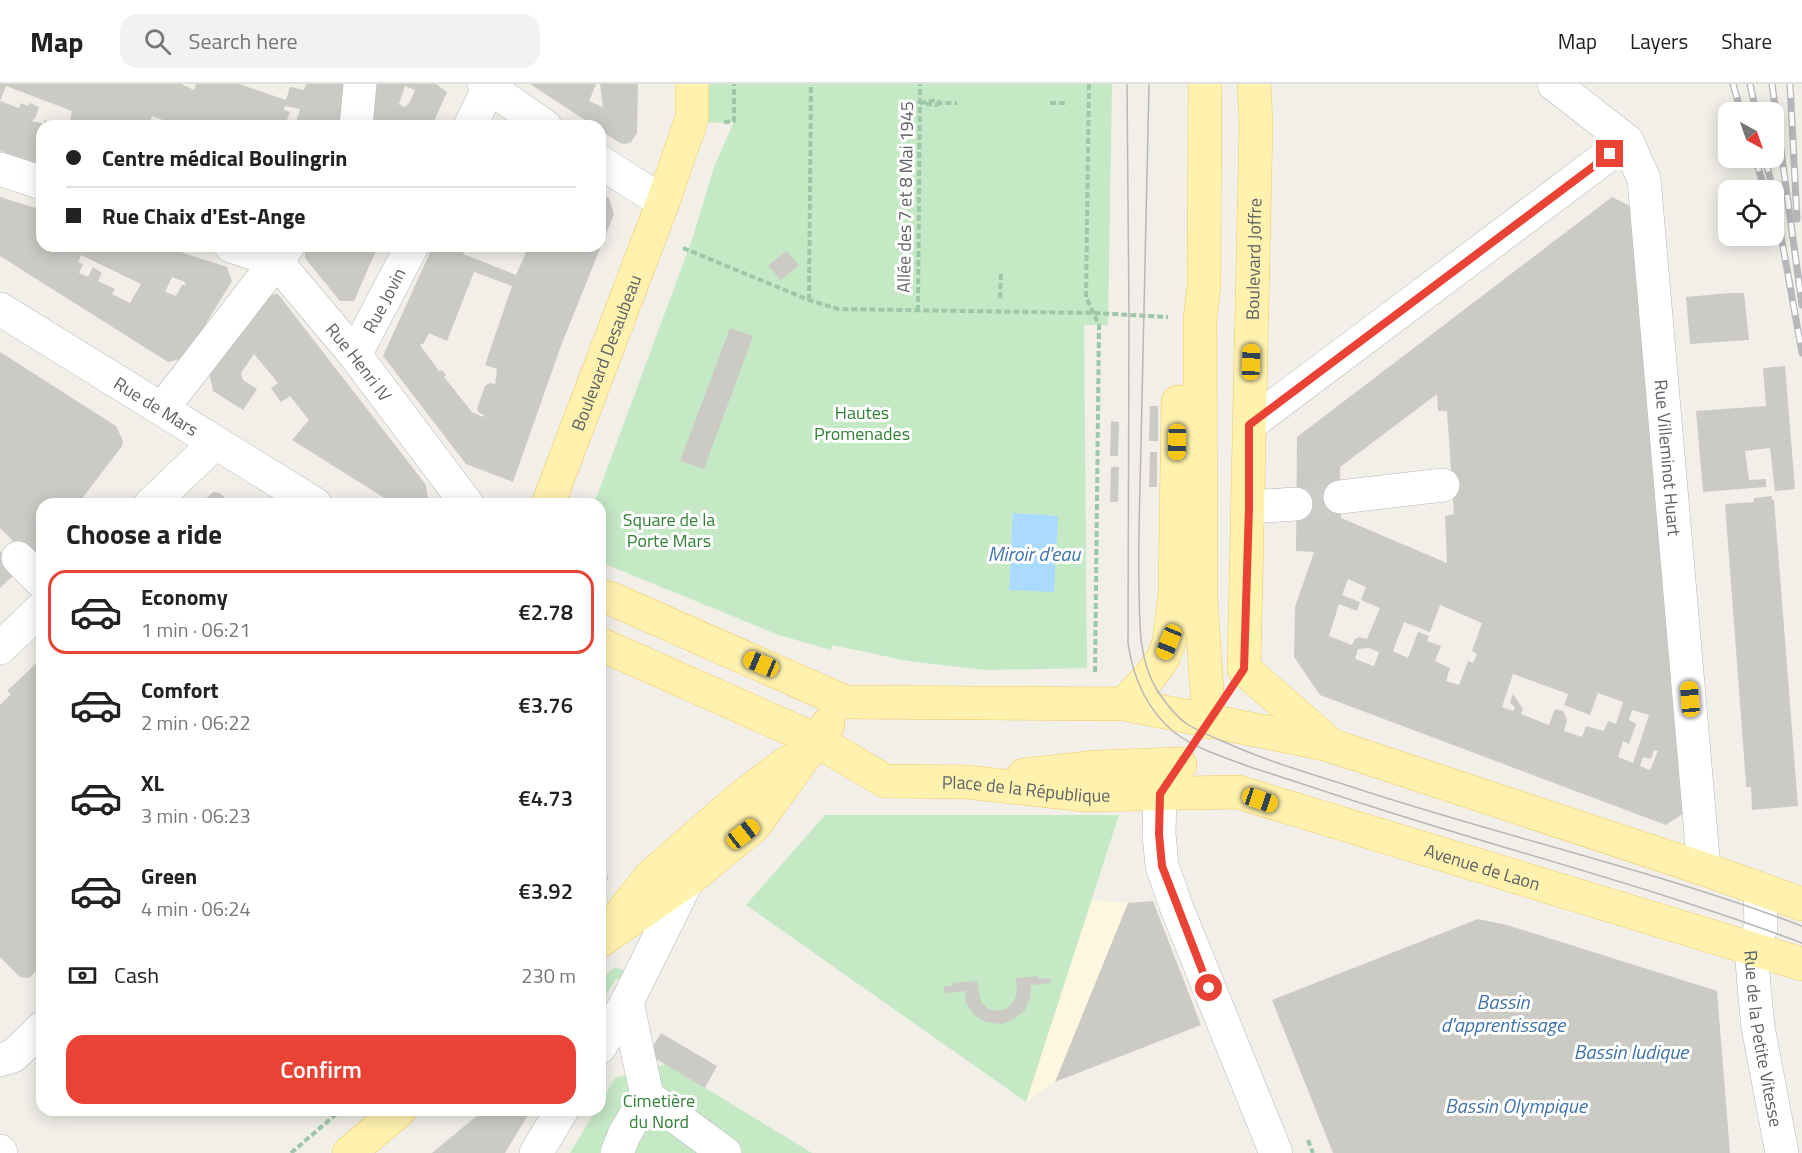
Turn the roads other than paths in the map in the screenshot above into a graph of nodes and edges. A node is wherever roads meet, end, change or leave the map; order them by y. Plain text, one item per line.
1 (360, 84) edge
2 (692, 84) edge
3 (1205, 84) edge
4 (1254, 84) edge
5 (1554, 84) edge
6 (486, 86) edge
7 (357, 120) edge
8 (472, 120) edge
9 (536, 120) edge
10 (1626, 141) junction
11 (606, 166) edge
12 (0, 169) edge
13 (36, 181) edge
14 (663, 202) junction
15 (409, 252) edge
16 (282, 254) edge
17 (0, 309) edge
18 (1185, 318) junction
19 (355, 355) junction
20 (162, 410) junction
21 (1249, 425) junction
22 (215, 443) junction
23 (1443, 485) dead end
24 (1340, 497) tunnel mouth
25 (157, 498) edge
26 (305, 498) edge
27 (462, 498) edge
28 (550, 498) edge
29 (1296, 504) tunnel mouth
30 (1249, 507) junction
31 (18, 558) dead end
32 (36, 576) edge
33 (606, 598) edge
34 (36, 614) edge
35 (606, 647) edge
36 (0, 648) edge
37 (1244, 669) junction
38 (845, 702) junction
39 (1124, 704) junction
40 (1209, 722) junction
41 (816, 740) junction
42 (1332, 746) junction
43 (1180, 764) junction
44 (967, 782) junction
45 (1160, 794) junction
46 (1704, 869) junction
47 (687, 881) junction
48 (1760, 889) junction
49 (1797, 902) edge
50 (606, 932) edge
51 (606, 936) edge
52 (1751, 947) junction
53 (1801, 963) edge
54 (616, 1030) edge
55 (36, 1034) edge
56 (0, 1060) edge
57 (647, 1096) junction
58 (393, 1116) edge
59 (558, 1116) edge
60 (616, 1147) edge
61 (349, 1153) edge
62 (536, 1153) edge
63 (725, 1153) edge
64 (1276, 1153) edge
65 (1782, 1153) edge

1 - 7 street
2 - 14 main road, Boulevard Desaubeau
3 - 18 main road
4 - 21 main road, Boulevard Joffre
5 - 10 street, Rue Villeminot Huart
6 - 8 street
6 - 9 street
10 - 21 street
10 - 46 street, Rue Villeminot Huart
11 - 14 street
12 - 13 street
14 - 28 main road, Boulevard Desaubeau
15 - 19 street, Rue Jovin
16 - 19 street, Rue Henri IV
16 - 20 street
17 - 20 street, Rue de Mars
18 - 39 main road
18 - 40 main road
19 - 27 street, Rue Henri IV
20 - 22 street, Rue de Mars
21 - 30 main road, Boulevard Joffre
22 - 25 street
22 - 26 street, Rue de Mars
23 - 24 street
29 - 30 street
30 - 37 main road, Boulevard Joffre
31 - 32 street
33 - 38 main road
34 - 36 street
35 - 41 main road, Place de la République
37 - 40 main road
37 - 42 main road
38 - 39 main road
38 - 41 main road
39 - 40 main road
40 - 42 main road
40 - 43 main road
41 - 44 main road, Place de la République
41 - 47 main road
41 - 50 main road
42 - 46 main road
43 - 44 main road
43 - 45 main road
44 - 45 main road, Place de la République
45 - 52 main road, Avenue de Laon
45 - 64 street
46 - 48 main road
47 - 51 main road
47 - 54 street
48 - 49 main road
48 - 52 street, Rue de la Petite Vitesse
52 - 53 main road, Avenue de Laon
52 - 65 street, Rue de la Petite Vitesse
54 - 57 street
55 - 56 street
57 - 60 street
57 - 63 street
58 - 61 main road
59 - 62 street

